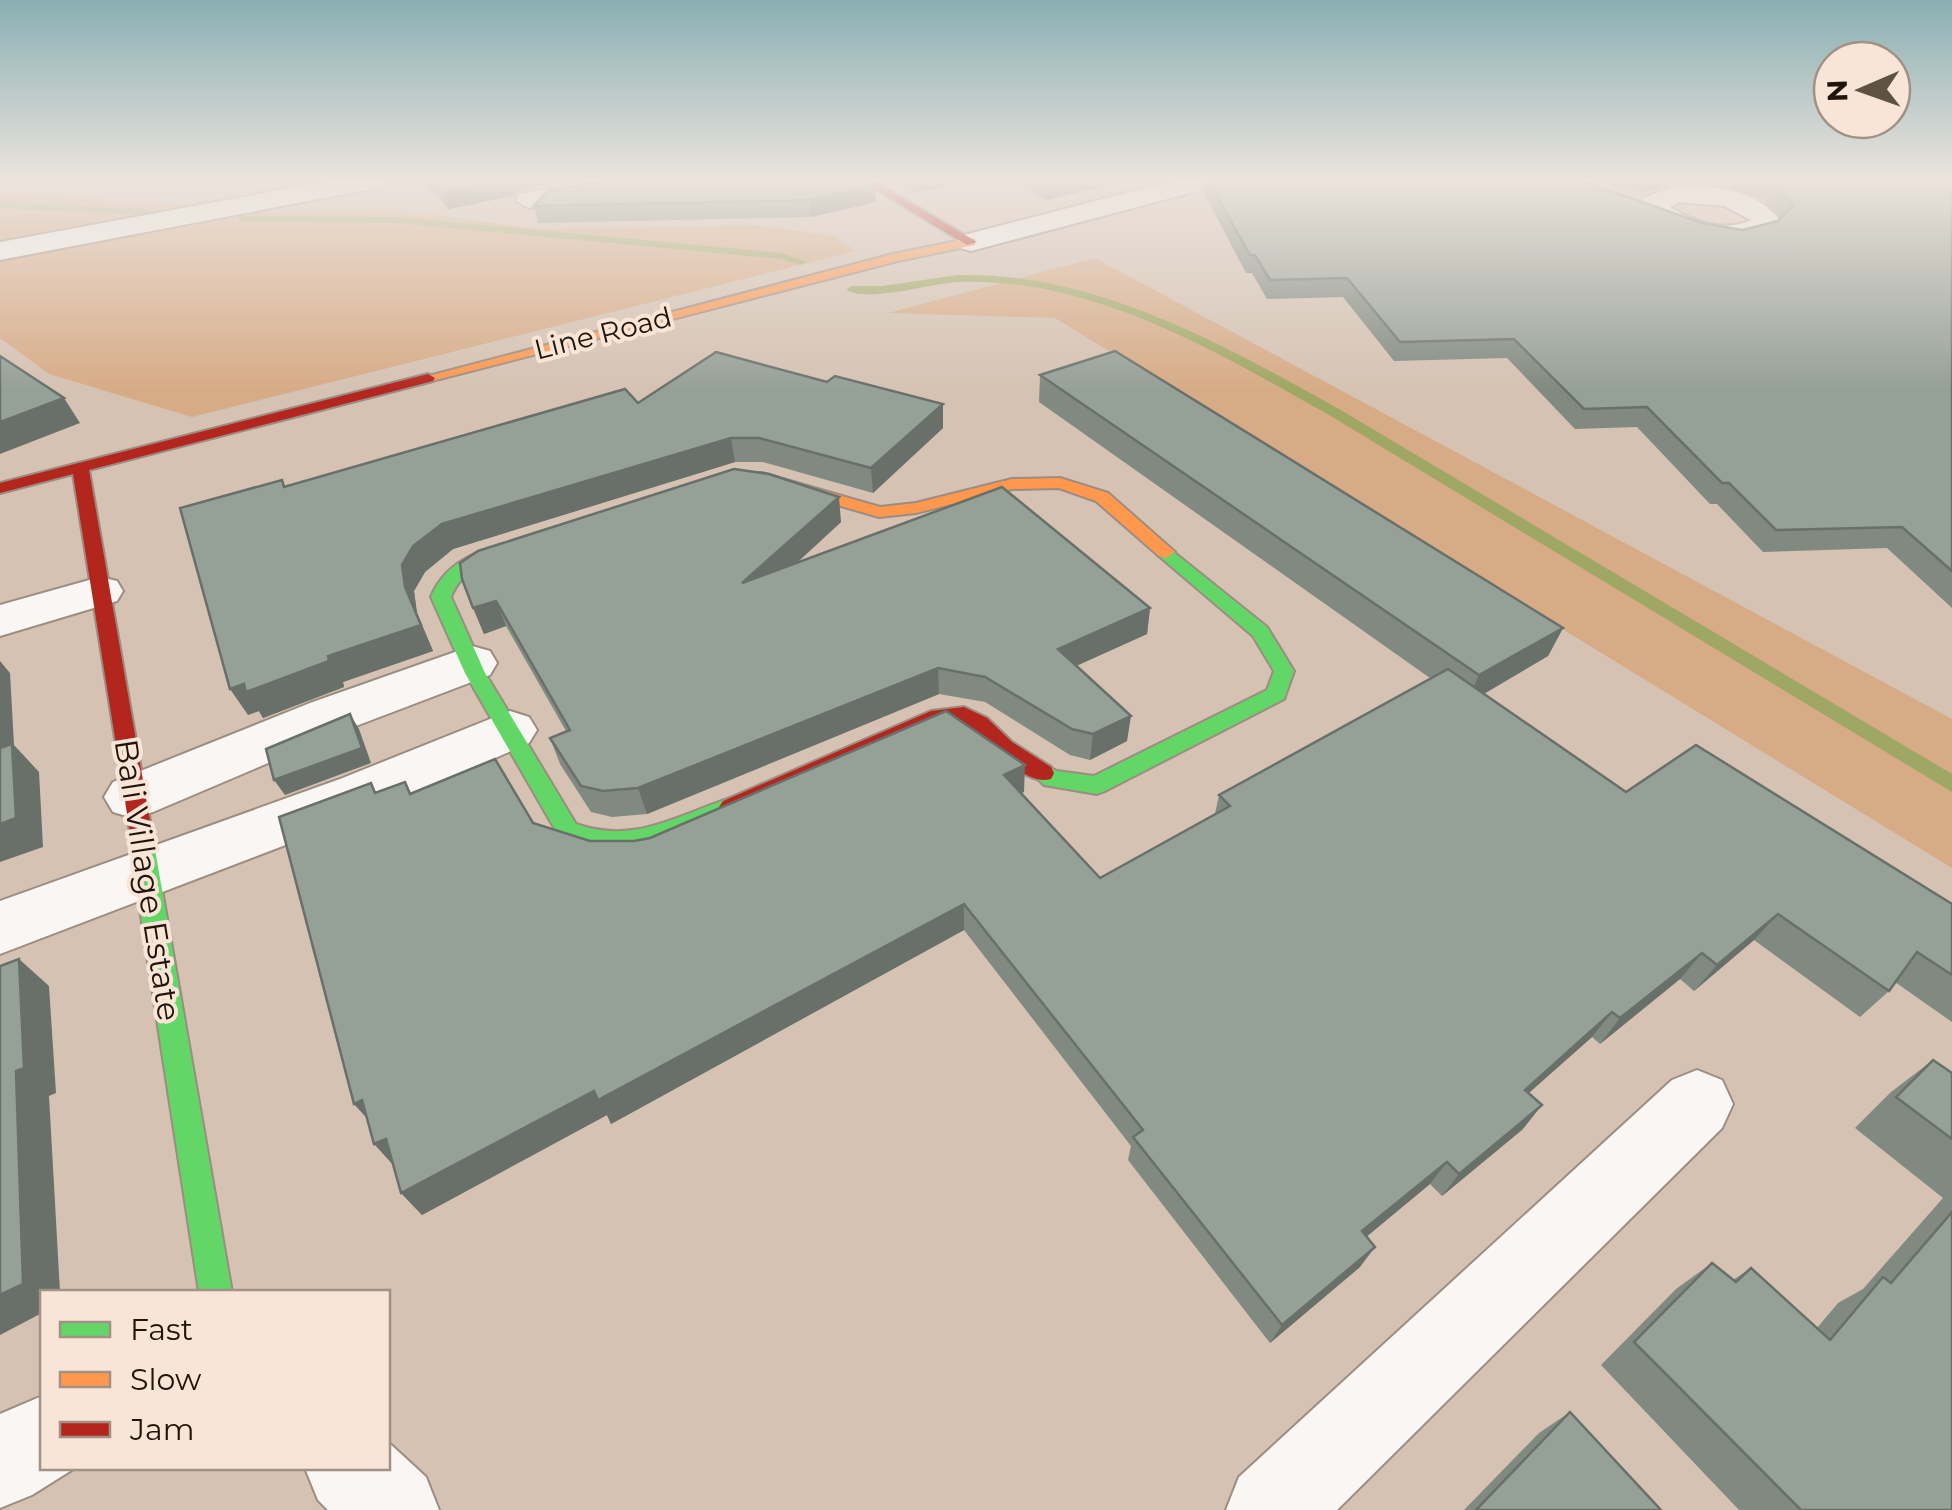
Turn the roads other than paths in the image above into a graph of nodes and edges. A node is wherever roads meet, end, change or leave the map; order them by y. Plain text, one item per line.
1 (930, 250) edge
2 (80, 468) junction
3 (0, 488) edge
4 (100, 591) junction
5 (0, 621) edge
6 (472, 663) junction
7 (510, 730) junction
8 (134, 796) junction
9 (146, 872) junction
10 (0, 928) edge
11 (1697, 1104) dead end
12 (216, 1290) edge
13 (40, 1441) edge
14 (0, 1463) edge
15 (352, 1470) edge
16 (392, 1510) edge
17 (1272, 1510) edge

1 - 2 street, Line Road
2 - 3 street, Line Road
2 - 4 street, Bali Village Estate
4 - 5 street
4 - 8 street, Bali Village Estate
6 - 7 street
6 - 7 street
6 - 8 street
7 - 9 street
8 - 9 street, Bali Village Estate
9 - 10 street
9 - 12 street, Bali Village Estate
11 - 17 street
13 - 14 street
15 - 16 street

